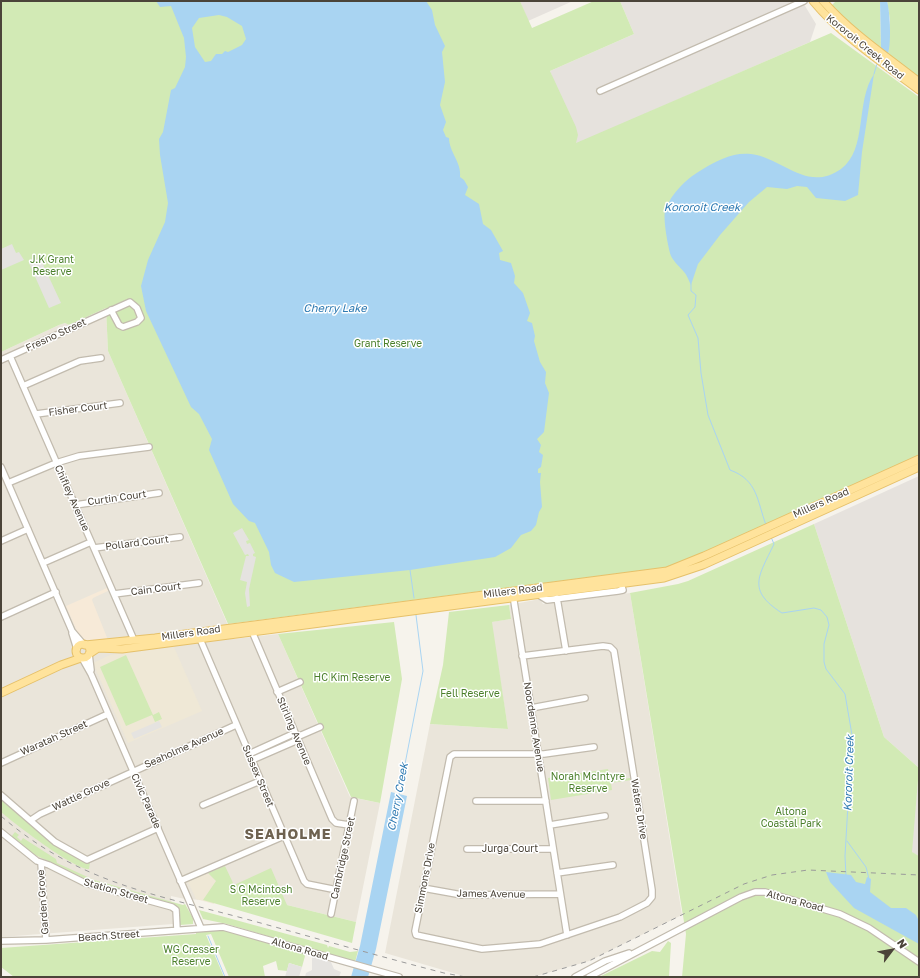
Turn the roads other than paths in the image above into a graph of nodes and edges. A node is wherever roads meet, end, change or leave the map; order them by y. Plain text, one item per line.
1 (804, 1) edge
2 (813, 1) edge
3 (823, 1) edge
4 (868, 47) junction
5 (907, 77) junction
6 (919, 82) edge
7 (919, 90) edge
8 (600, 91) dead end
9 (111, 310) junction
10 (10, 356) junction
11 (101, 358) dead end
12 (1, 360) edge
13 (23, 386) junction
14 (120, 403) dead end
15 (36, 414) junction
16 (149, 447) dead end
17 (919, 459) edge
18 (56, 463) junction
19 (1, 467) edge
20 (919, 467) edge
21 (8, 484) junction
22 (159, 493) dead end
23 (75, 505) junction
24 (790, 521) junction
25 (28, 529) junction
26 (180, 537) dead end
27 (1, 541) edge
28 (91, 542) junction
29 (94, 548) junction
30 (43, 563) junction
31 (621, 581) junction
32 (199, 583) dead end
33 (56, 592) junction
34 (114, 594) junction
35 (513, 595) junction
36 (539, 595) junction
37 (558, 598) junction
38 (1, 617) edge
39 (251, 629) junction
40 (72, 631) junction
41 (200, 639) junction
42 (134, 640) junction
43 (84, 645) junction
44 (77, 649) junction
45 (566, 651) junction
46 (85, 656) junction
47 (522, 656) junction
48 (61, 665) junction
49 (300, 682) dead end
50 (277, 692) junction
51 (1, 693) edge
52 (585, 698) dead end
53 (531, 708) junction
54 (108, 714) junction
55 (236, 725) junction
56 (320, 726) dead end
57 (297, 737) junction
58 (594, 747) dead end
59 (249, 754) junction
60 (538, 754) junction
61 (252, 760) junction
62 (1, 763) edge
63 (132, 771) junction
64 (260, 780) junction
65 (1, 795) edge
66 (354, 801) dead end
67 (476, 801) dead end
68 (546, 801) junction
69 (203, 805) dead end
70 (605, 816) dead end
71 (31, 820) junction
72 (349, 825) junction
73 (550, 825) junction
74 (158, 828) junction
75 (1, 832) edge
76 (284, 836) junction
77 (467, 849) dead end
78 (553, 849) junction
79 (41, 863) junction
80 (612, 865) dead end
81 (557, 873) junction
82 (180, 881) junction
83 (423, 888) junction
84 (337, 890) junction
85 (560, 894) junction
86 (331, 914) dead end
87 (201, 928) junction
88 (177, 930) junction
89 (567, 935) junction
90 (46, 940) junction
91 (1, 941) edge
92 (16, 942) junction
93 (1, 945) edge
94 (646, 946) junction
95 (919, 962) edge
96 (399, 977) edge
97 (575, 977) edge
98 (588, 977) edge

1 - 8 street
2 - 4 main road, Kororoit Creek Road
3 - 4 main road, Kororoit Creek Road
4 - 5 main road, Kororoit Creek Road
5 - 6 main road, Kororoit Creek Road
5 - 7 main road, Kororoit Creek Road
9 - 9 street, Fresno Street
9 - 10 street, Fresno Street
10 - 12 street, Fresno Street
10 - 13 street, Chifley Avenue
11 - 13 street
13 - 15 street, Chifley Avenue
14 - 15 street, Fisher Court
15 - 18 street, Chifley Avenue
16 - 18 street
17 - 24 main road, Millers Road
18 - 21 street
18 - 23 street, Chifley Avenue
19 - 21 street
20 - 24 main road, Millers Road
21 - 25 street
22 - 23 street, Curtin Court
23 - 28 street, Chifley Avenue
24 - 31 main road, Millers Road
25 - 27 street
25 - 30 street
26 - 29 street, Pollard Court
28 - 29 street, Chifley Avenue
28 - 30 street
29 - 34 street, Chifley Avenue
30 - 33 street
31 - 35 main road, Millers Road
31 - 36 main road, Millers Road
31 - 37 street
32 - 34 street, Cain Court
33 - 38 street
33 - 40 street
34 - 42 street, Chifley Avenue
35 - 36 main road, Millers Road
35 - 39 main road, Millers Road
35 - 47 street, Noordenne Avenue
36 - 37 street
37 - 45 street
39 - 41 main road, Millers Road
39 - 42 main road, Millers Road
39 - 50 street, Stirling Avenue
40 - 43 street
40 - 44 street
41 - 46 main road, Millers Road
41 - 55 street, Sussex Street
42 - 43 main road, Millers Road
43 - 44 main road
43 - 46 main road
44 - 46 main road
44 - 48 main road, Millers Road
45 - 47 street, Waters Drive
45 - 89 street, Waters Drive
46 - 48 main road, Millers Road
46 - 54 street, Civic Parade
47 - 53 street, Noordenne Avenue
48 - 51 main road, Millers Road
49 - 50 street
50 - 57 street, Stirling Avenue
52 - 53 street
53 - 60 street, Noordenne Avenue
54 - 62 street, Waratah Street
54 - 63 street, Civic Parade
55 - 59 street, Sussex Street
55 - 63 street, Seaholme Avenue
56 - 57 street
57 - 59 street
57 - 61 street
57 - 72 street, Stirling Avenue
58 - 60 street
59 - 61 street, Sussex Street
60 - 68 street, Noordenne Avenue
60 - 83 street, Simmons Drive
61 - 64 street, Sussex Street
63 - 71 street, Wattle Grove
63 - 74 street, Civic Parade
64 - 69 street
64 - 76 street, Sussex Street
65 - 71 street
66 - 72 street, Cambridge Street
67 - 68 street
68 - 73 street, Noordenne Avenue
70 - 73 street
71 - 74 street
72 - 84 street, Cambridge Street
73 - 78 street, Noordenne Avenue
74 - 82 street, Civic Parade
75 - 79 street, Station Street
76 - 82 street
76 - 84 street, Sussex Street
77 - 78 street, Jurga Court
78 - 81 street, Noordenne Avenue
79 - 88 street, Station Street
79 - 90 street, Garden Grove
80 - 81 street
81 - 85 street, Noordenne Avenue
82 - 87 street, Civic Parade
83 - 85 street, James Avenue
83 - 89 street, Simmons Drive
84 - 86 street, Cambridge Street
85 - 89 street, Noordenne Avenue
87 - 88 street, Beach Street
87 - 96 street, Altona Road
88 - 90 street, Beach Street
90 - 92 street, Beach Street
91 - 92 street, Beach Street
92 - 93 street, Beach Street
94 - 95 street, Altona Road
94 - 97 street, Altona Road
94 - 98 street, Altona Road

